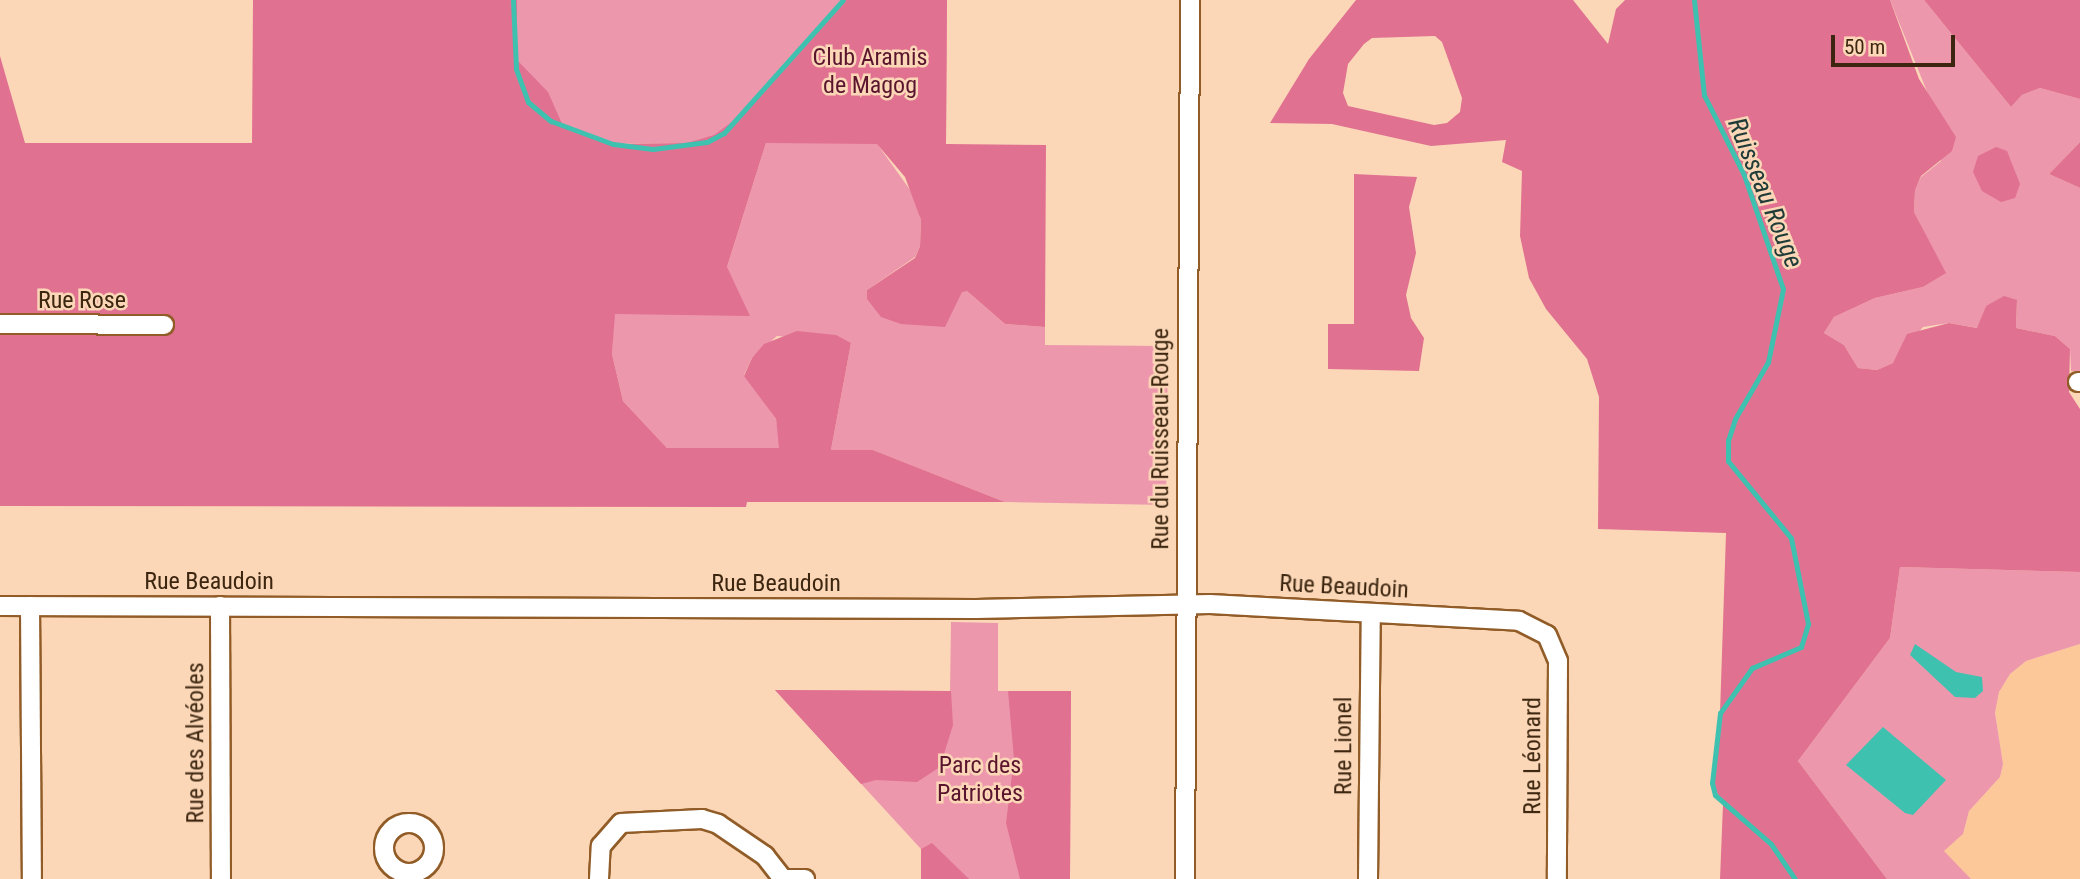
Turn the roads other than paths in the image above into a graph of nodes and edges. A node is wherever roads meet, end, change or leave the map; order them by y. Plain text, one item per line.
1 (1190, 0) edge
2 (0, 324) edge
3 (164, 326) dead end
4 (0, 606) edge
5 (30, 606) junction
6 (220, 606) junction
7 (1185, 606) junction
8 (1371, 613) junction
9 (1547, 635) joint
10 (32, 879) edge
11 (221, 879) edge
12 (599, 879) edge
13 (783, 879) edge
14 (788, 879) edge
15 (805, 879) edge
16 (1185, 879) edge
17 (1368, 879) edge
18 (1557, 879) edge

1 - 7 street, Rue du Ruisseau-Rouge
2 - 3 street, Rue Rose
4 - 5 street, Rue Beaudoin
5 - 6 street, Rue Beaudoin
5 - 10 street
6 - 7 street, Rue Beaudoin
6 - 11 street, Rue des Alvéoles
7 - 8 street, Rue Beaudoin
7 - 16 street, Rue du Ruisseau-Rouge
8 - 9 street, Rue Beaudoin
8 - 17 street, Rue Lionel
9 - 18 street, Rue Léonard
12 - 13 street
14 - 15 street

